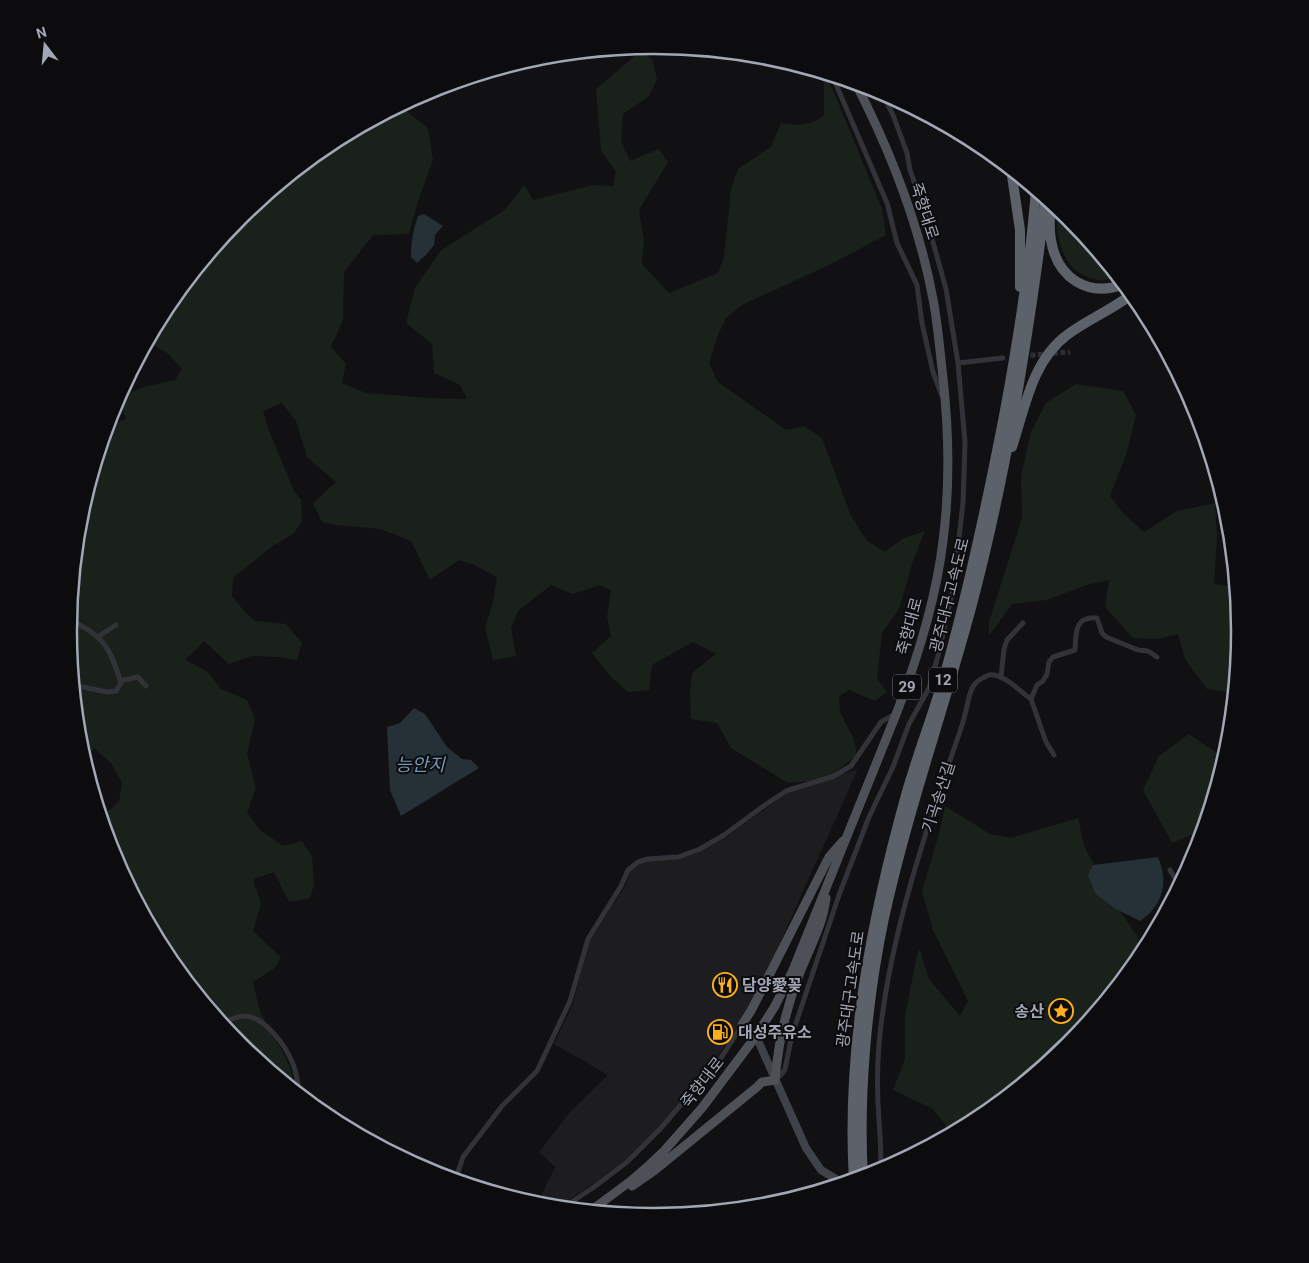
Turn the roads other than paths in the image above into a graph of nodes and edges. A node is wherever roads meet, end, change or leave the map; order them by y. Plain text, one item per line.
1 (835, 83) edge
2 (859, 91) edge
3 (887, 103) edge
4 (1012, 178) edge
5 (1035, 197) edge
6 (1045, 206) edge
7 (1050, 211) edge
8 (1118, 286) edge
9 (1126, 299) edge
10 (1019, 331) junction
11 (1003, 358) dead end
12 (958, 363) junction
13 (946, 409) junction
14 (1002, 479) junction
15 (77, 622) edge
16 (1023, 623) dead end
17 (116, 626) dead end
18 (99, 636) junction
19 (1157, 657) dead end
20 (1001, 677) junction
21 (120, 681) junction
22 (80, 686) edge
23 (146, 686) dead end
24 (1031, 699) junction
25 (897, 712) junction
26 (1054, 756) dead end
27 (848, 835) junction
28 (1170, 870) dead end
29 (1175, 881) edge
30 (828, 884) junction
31 (227, 1020) edge
32 (742, 1025) junction
33 (756, 1036) junction
34 (775, 1080) junction
35 (298, 1086) edge
36 (881, 1163) edge
37 (860, 1171) edge
38 (860, 1171) edge
39 (458, 1175) edge
40 (837, 1180) edge
41 (610, 1197) junction
42 (571, 1203) edge
43 (597, 1206) edge

1 - 13 street
2 - 13 main road, 죽향대로 / 29
3 - 12 street
4 - 10 highway
5 - 10 highway, 광주대구고속도로 / 12
6 - 14 highway, 광주대구고속도로 / 12
7 - 8 highway
9 - 14 highway
10 - 37 highway, 광주대구고속도로 / 12
11 - 12 street
12 - 34 street
13 - 25 main road, 죽향대로 / 29
14 - 38 highway, 광주대구고속도로 / 12
15 - 18 street
16 - 20 street
17 - 18 street
18 - 21 street
19 - 24 street
20 - 24 street
20 - 36 street, 기곡송산길
21 - 22 street
21 - 23 street
24 - 26 street
25 - 27 main road, 죽향대로 / 29
25 - 39 street
27 - 30 main road, 죽향대로 / 29
27 - 32 main road
28 - 29 street
30 - 33 main road, 죽향대로 / 29
30 - 34 main road
31 - 35 street
32 - 33 street
32 - 42 street
33 - 34 street
33 - 41 main road, 죽향대로 / 29
34 - 40 street
34 - 41 main road
41 - 43 main road, 죽향대로 / 29

